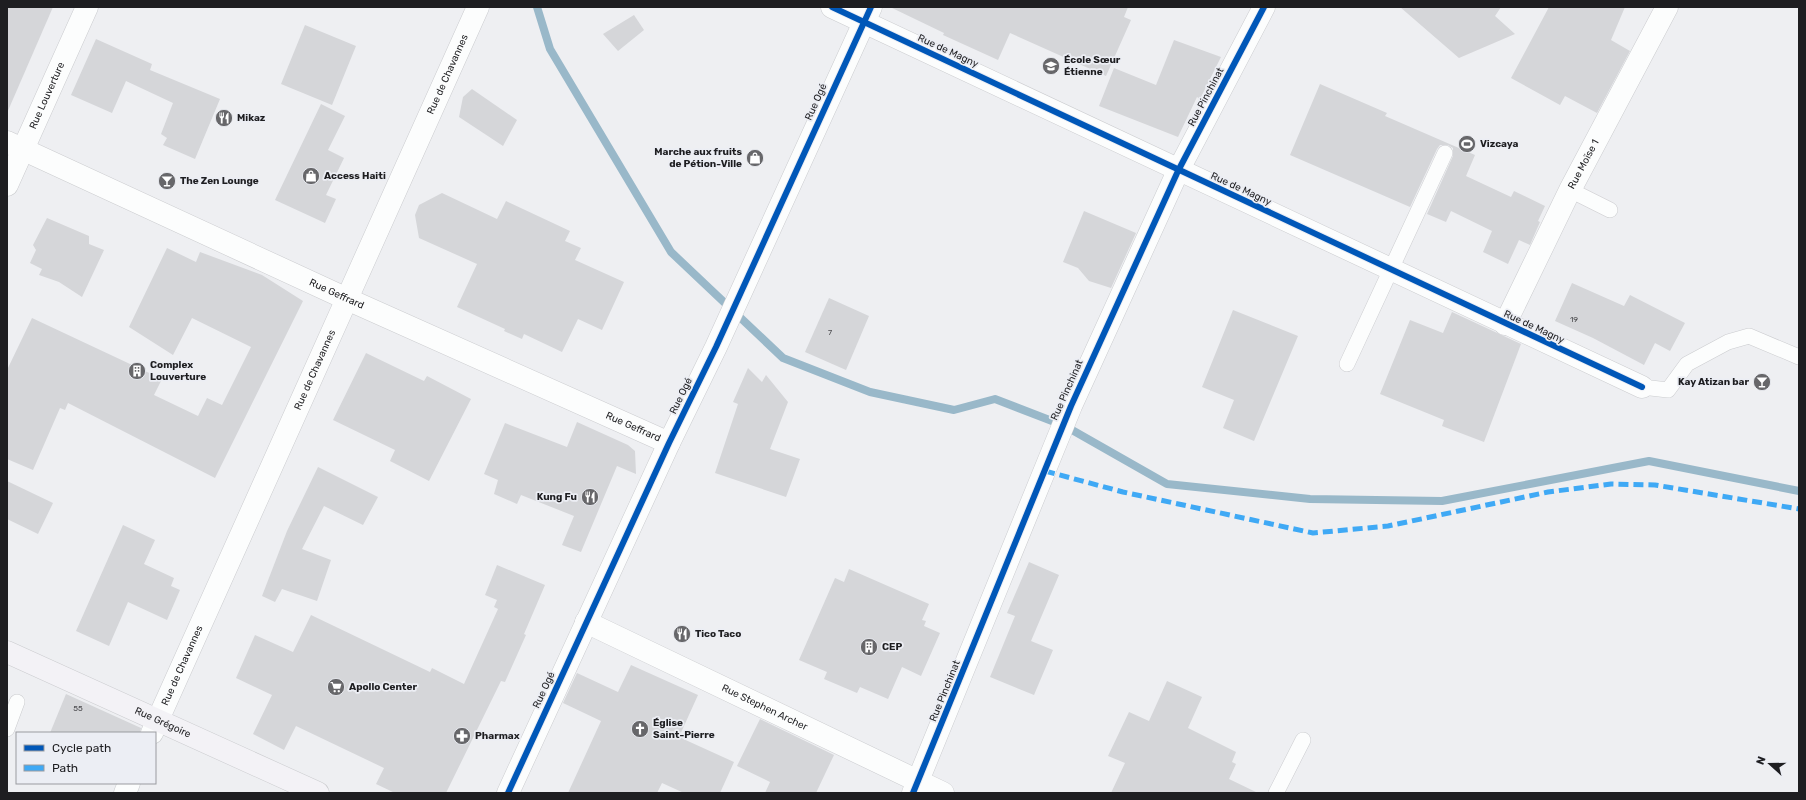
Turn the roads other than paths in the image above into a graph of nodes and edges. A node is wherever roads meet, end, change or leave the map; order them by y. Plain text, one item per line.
1 (87, 7) edge
2 (478, 7) edge
3 (832, 7) edge
4 (1264, 7) edge
5 (1667, 7) edge
6 (867, 14) edge
7 (15, 145) edge
8 (1445, 153) dead end
9 (1178, 171) junction
10 (7, 185) edge
11 (1570, 190) junction
12 (1610, 210) dead end
13 (1390, 271) junction
14 (348, 298) junction
15 (1505, 324) junction
16 (1799, 357) edge
17 (1347, 364) dead end
18 (1642, 388) joint
19 (669, 443) junction
20 (586, 622) junction
21 (7, 652) edge
22 (17, 702) dead end
23 (154, 727) edge
24 (7, 729) edge
25 (1303, 740) dead end
26 (916, 787) edge
27 (318, 793) edge
28 (508, 793) edge
29 (944, 793) edge
30 (1276, 793) edge

1 - 7 street, Rue Louverture
2 - 14 street, Rue de Chavannes
3 - 6 street, Rue de Magny
4 - 9 street, Rue Pinchinat
5 - 11 street, Rue Moïse 1
6 - 9 street, Rue de Magny
6 - 19 street, Rue Ogé
7 - 10 street, Rue Louverture
7 - 14 street, Rue Geffrard
8 - 13 lane
9 - 13 street, Rue de Magny
9 - 26 street, Rue Pinchinat
11 - 12 lane
11 - 15 street, Rue Moïse 1
13 - 15 street, Rue de Magny
13 - 17 lane
14 - 19 street, Rue Geffrard
14 - 23 street, Rue de Chavannes
15 - 18 street, Rue de Magny
16 - 18 lane
19 - 20 street, Rue Ogé
20 - 26 street, Rue Stephen Archer
20 - 28 street, Rue Ogé
21 - 23 main road, Rue Grégoire
22 - 24 lane
23 - 27 main road, Rue Grégoire
25 - 30 lane
26 - 29 street, Rue Stephen Archer

